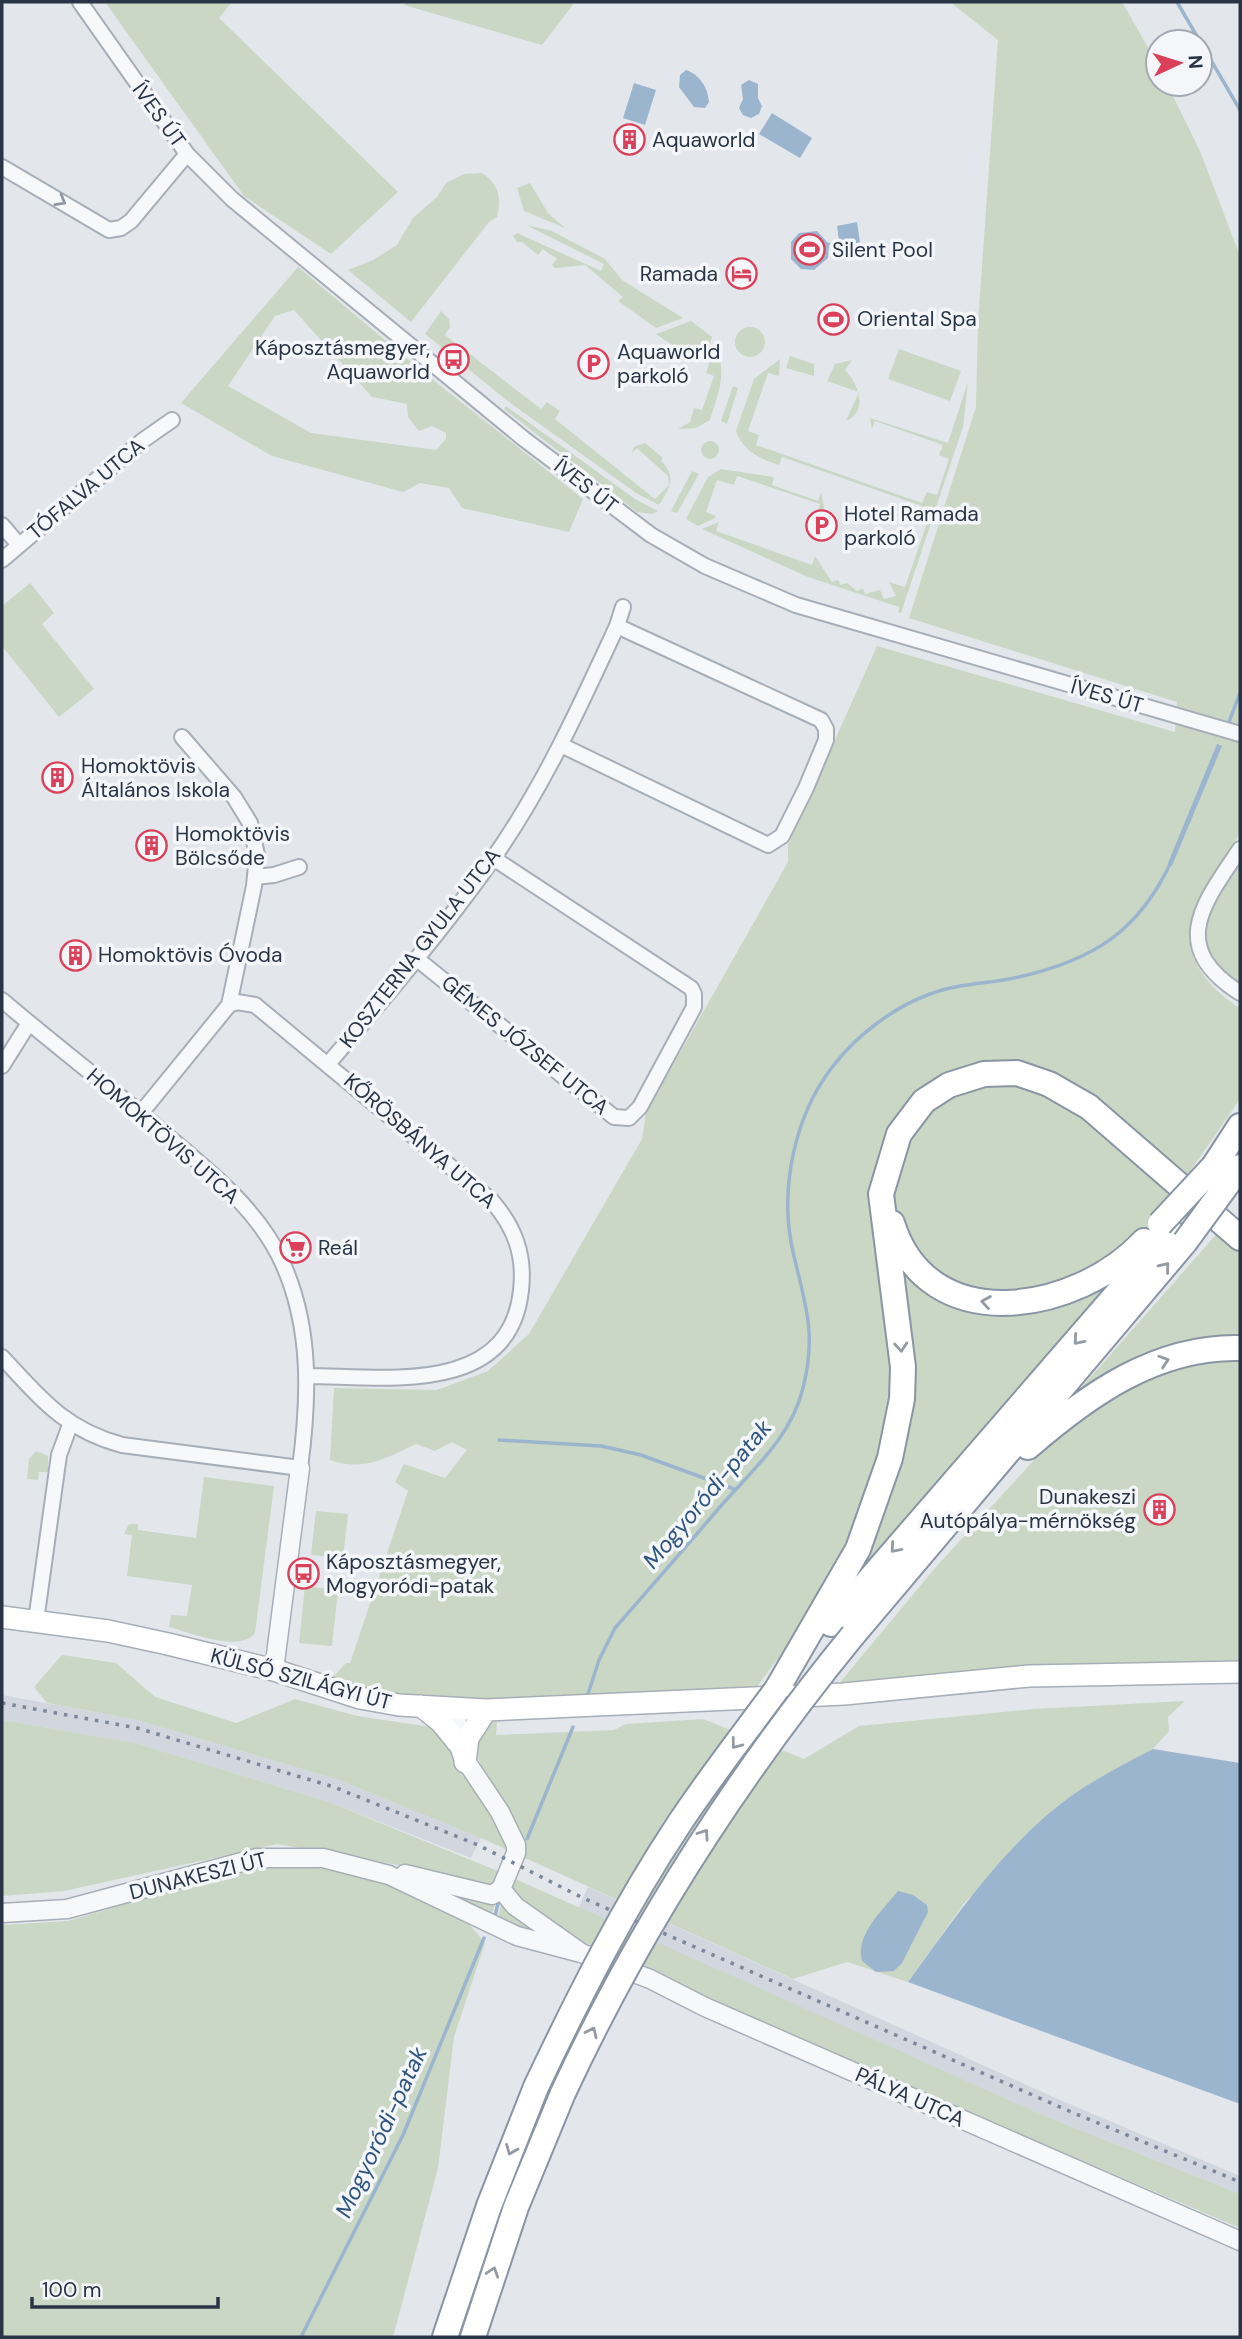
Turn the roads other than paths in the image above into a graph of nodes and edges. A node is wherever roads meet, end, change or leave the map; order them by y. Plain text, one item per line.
1 (80, 2) edge
2 (187, 154) junction
3 (2, 167) edge
4 (172, 420) dead end
5 (2, 525) edge
6 (19, 545) junction
7 (2, 561) edge
8 (623, 607) dead end
9 (617, 626) junction
10 (1240, 734) edge
11 (182, 737) dead end
12 (561, 745) junction
13 (1240, 849) edge
14 (493, 858) junction
15 (299, 867) dead end
16 (255, 877) junction
17 (417, 959) junction
18 (1240, 993) edge
19 (2, 999) edge
20 (229, 1005) junction
21 (29, 1023) junction
22 (329, 1063) junction
23 (2, 1066) edge
24 (141, 1113) junction
25 (1240, 1126) edge
26 (887, 1166) junction
27 (1228, 1172) edge
28 (1171, 1232) junction
29 (1240, 1237) edge
30 (1240, 1348) edge
31 (2, 1357) edge
32 (307, 1376) junction
33 (70, 1425) junction
34 (300, 1468) junction
35 (938, 1536) junction
36 (2, 1617) edge
37 (36, 1621) junction
38 (822, 1627) junction
39 (274, 1670) junction
40 (1240, 1672) edge
41 (421, 1706) junction
42 (456, 1708) junction
43 (485, 1710) junction
44 (461, 1753) junction
45 (389, 1875) junction
46 (501, 1889) junction
47 (2, 1913) edge
48 (581, 1952) junction
49 (1240, 2241) edge
50 (445, 2337) edge
51 (473, 2337) edge

1 - 2 street, ÍVES ÚT
3 -> 2 street
2 - 10 street, ÍVES ÚT
4 - 6 street, TÓFALVA UTCA
5 - 6 street
6 - 7 street, TÓFALVA UTCA
8 - 9 street, KOSZTERNA GYULA UTCA
9 - 12 street, KOSZTERNA GYULA UTCA
9 - 12 street
11 - 16 street
12 - 14 street, KOSZTERNA GYULA UTCA
13 - 18 street
14 - 17 street, KOSZTERNA GYULA UTCA
14 - 17 street, GÉMES JÓZSEF UTCA
15 - 16 street
16 - 20 street
17 - 22 street, KOSZTERNA GYULA UTCA
19 - 21 street, HOMOKTÖVIS UTCA
20 - 22 street, KŐRÖSBÁNYA UTCA
20 - 24 street
21 - 23 street
21 - 24 street, HOMOKTÖVIS UTCA
22 - 32 street, KŐRÖSBÁNYA UTCA
24 - 32 street, HOMOKTÖVIS UTCA
25 - 27 highway
28 -> 26 highway
26 - 29 highway
26 -> 38 highway
27 - 28 highway, bridge
35 -> 28 highway
28 -> 38 highway
35 -> 30 highway
31 - 33 street
32 - 34 street, HOMOKTÖVIS UTCA
33 - 34 street
33 - 37 street
34 - 39 street, HOMOKTÖVIS UTCA
51 -> 35 highway, bridge
36 - 37 main road, KÜLSŐ SZILÁGYI ÚT
37 - 39 main road, KÜLSŐ SZILÁGYI ÚT
38 -> 50 highway, bridge
39 - 41 main road, KÜLSŐ SZILÁGYI ÚT
40 - 43 main road, KÜLSŐ SZILÁGYI ÚT
41 - 42 main road, KÜLSŐ SZILÁGYI ÚT
41 - 44 main road
42 - 43 main road, KÜLSŐ SZILÁGYI ÚT
42 - 44 street
43 - 44 main road
44 - 46 street
45 - 46 street
45 - 47 street, DUNAKESZI ÚT
45 - 48 street, DUNAKESZI ÚT
46 - 48 street
48 - 49 street, PÁLYA UTCA

